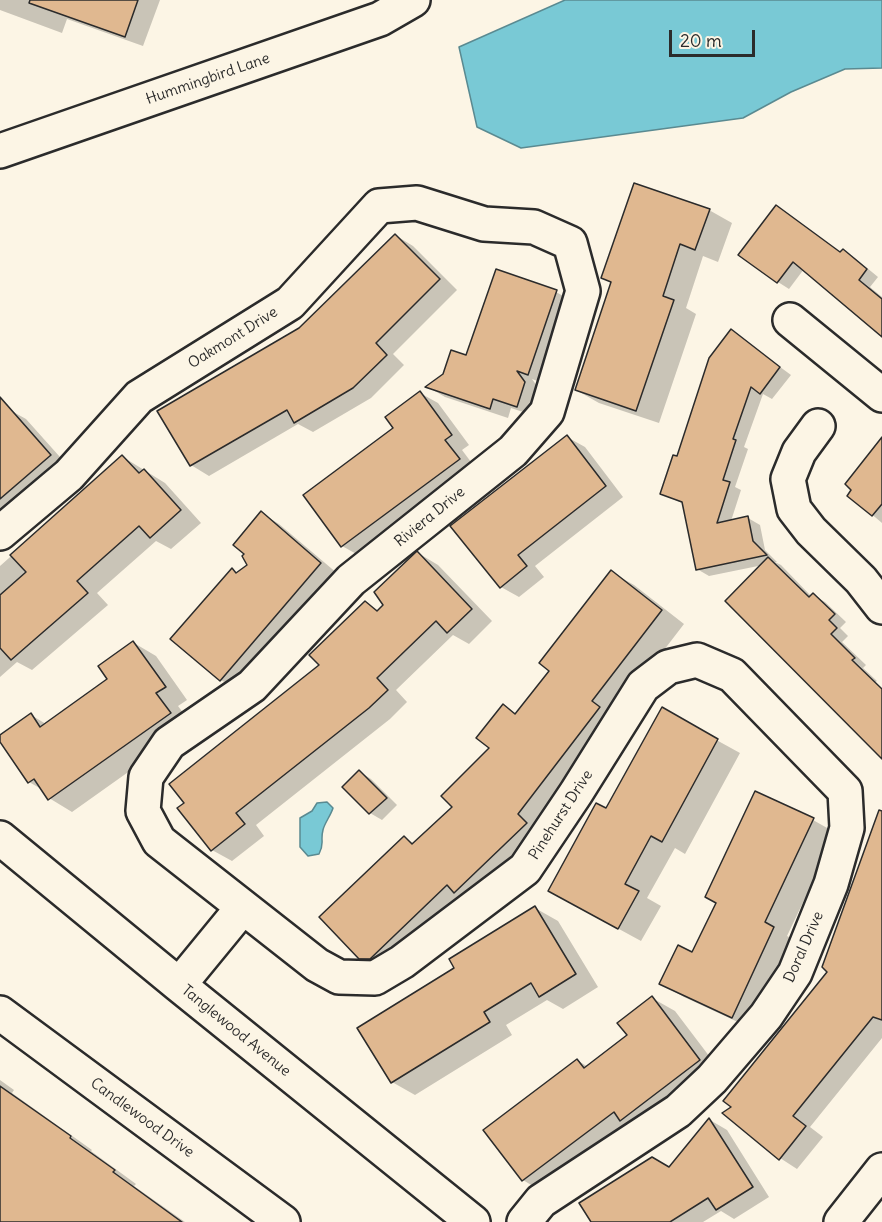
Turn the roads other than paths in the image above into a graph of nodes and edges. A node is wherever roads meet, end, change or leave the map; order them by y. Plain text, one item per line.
1 (412, 0) edge
2 (0, 151) edge
3 (484, 224) joint
4 (790, 320) dead end
5 (882, 395) edge
6 (818, 426) dead end
7 (0, 533) edge
8 (882, 607) edge
9 (697, 660) joint
10 (0, 838) edge
11 (243, 907) junction
12 (179, 985) junction
13 (0, 1013) edge
14 (882, 1170) edge
15 (283, 1222) edge
16 (473, 1222) edge
17 (524, 1222) edge
18 (841, 1222) edge

1 - 2 street, Hummingbird Lane
3 - 7 street, Oakmont Drive
3 - 11 street, Riviera Drive
4 - 5 street
6 - 8 street
9 - 11 street, Pinehurst Drive
9 - 17 street, Doral Drive
10 - 12 street, Tanglewood Avenue
11 - 12 street
12 - 16 street, Tanglewood Avenue
13 - 15 street, Candlewood Drive
14 - 18 street

